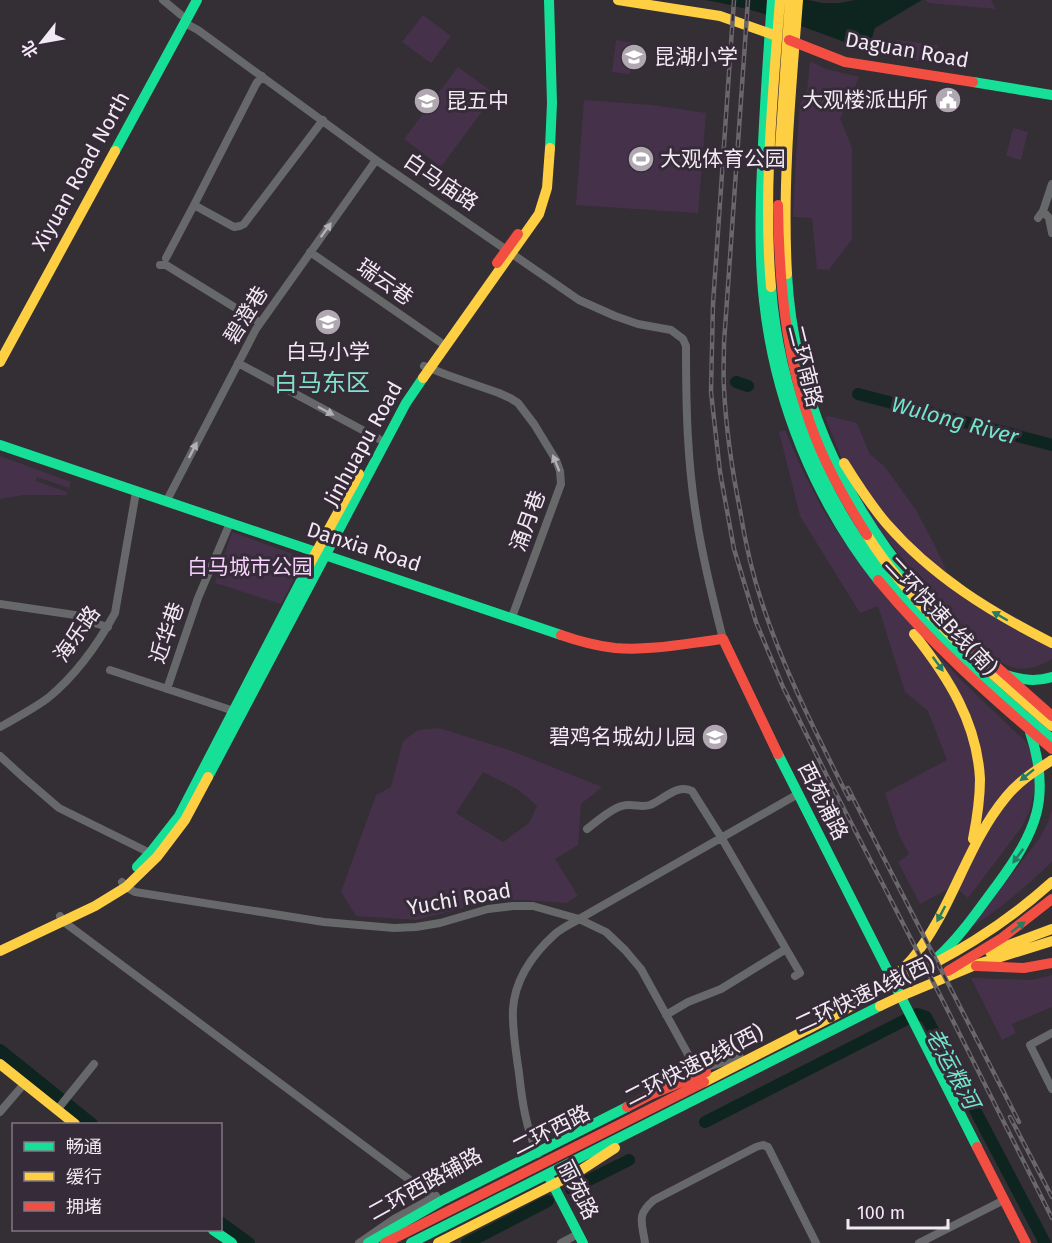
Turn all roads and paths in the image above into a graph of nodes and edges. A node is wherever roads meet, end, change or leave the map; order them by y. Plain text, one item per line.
1 (163, 0) edge
2 (189, 0) edge
3 (197, 0) edge
4 (541, 0) edge
5 (549, 0) edge
6 (618, 0) edge
7 (772, 0) edge
8 (780, 0) edge
9 (790, 0) edge
10 (798, 0) edge
11 (183, 19) junction
12 (781, 52) junction
13 (262, 76) junction
14 (1052, 95) edge
15 (323, 120) junction
16 (376, 160) junction
17 (1052, 184) edge
18 (194, 205) junction
19 (1052, 233) edge
20 (509, 251) junction
21 (310, 252) junction
22 (260, 323) junction
23 (440, 342) junction
24 (686, 346) joint
25 (0, 347) edge
26 (796, 348) junction
27 (0, 362) edge
28 (238, 363) junction
29 (426, 367) junction
30 (379, 439) junction
31 (0, 445) edge
32 (136, 492) junction
33 (166, 502) junction
34 (230, 523) junction
35 (843, 531) junction
36 (320, 553) junction
37 (0, 604) edge
38 (512, 617) junction
39 (108, 627) junction
40 (723, 639) junction
41 (1052, 643) edge
42 (969, 653) junction
43 (110, 670) dead end
44 (1052, 677) edge
45 (983, 680) junction
46 (167, 689) junction
47 (234, 711) junction
48 (1052, 716) edge
49 (1052, 726) edge
50 (0, 727) edge
51 (1052, 739) edge
52 (1052, 749) edge
53 (0, 756) edge
54 (1052, 760) edge
55 (798, 794) junction
56 (587, 829) dead end
57 (721, 837) junction
58 (150, 853) junction
59 (966, 862) junction
60 (1052, 882) edge
61 (124, 885) junction
62 (1052, 899) edge
63 (62, 919) junction
64 (579, 919) junction
65 (1052, 929) edge
66 (1052, 941) edge
67 (0, 944) edge
68 (786, 949) junction
69 (0, 951) edge
70 (1052, 963) edge
71 (951, 969) junction
72 (912, 975) junction
73 (795, 976) dead end
74 (666, 1014) junction
75 (1052, 1033) edge
76 (762, 1052) junction
77 (0, 1064) edge
78 (94, 1064) dead end
79 (699, 1074) junction
80 (24, 1084) junction
81 (1052, 1089) edge
82 (707, 1097) junction
83 (58, 1108) junction
84 (0, 1112) edge
85 (73, 1123) edge
86 (537, 1153) junction
87 (550, 1179) junction
88 (438, 1199) junction
89 (1004, 1200) junction
90 (214, 1231) edge
91 (580, 1239) edge
92 (232, 1243) edge
93 (359, 1243) edge
94 (370, 1243) edge
95 (385, 1243) edge
96 (411, 1243) edge
97 (425, 1243) edge
98 (438, 1243) edge
99 (561, 1243) edge
100 (645, 1243) edge
101 (816, 1243) edge
102 (919, 1243) edge
103 (1026, 1243) edge

1 - 11 street, 白马庙路
2 - 11 main road, Xiyuan Road North
3 - 11 main road, Xiyuan Road North
4 - 20 main road, Jinhuapu Road
5 - 20 main road, Jinhuapu Road
6 - 14 main road, Daguan Road
7 - 35 main road, 二环快速B线(南)
8 - 12 main road, 二环南路
9 - 12 main road, 二环南路
10 - 26 main road
11 - 13 street, 白马庙路
11 - 25 main road, Xiyuan Road North
11 - 27 main road, Xiyuan Road North
12 - 42 main road, 二环南路
12 - 45 main road, 二环南路
13 - 15 street, 白马庙路
13 - 18 street
15 - 16 street, 白马庙路
15 - 18 street
16 - 20 street, 白马庙路
21 -> 16 street, 碧澄巷
17 - 19 street
18 - 22 street
20 - 23 main road, Jinhuapu Road
20 - 24 street, 白马庙路
20 - 29 main road, Jinhuapu Road
21 - 22 street, 碧澄巷
21 - 23 street, 瑞云巷
22 - 28 street, 碧澄巷
23 - 29 main road, Jinhuapu Road
24 - 40 street, 西苑浦路
41 -> 26 main road
26 - 48 main road
28 -> 30 street
33 -> 28 street, 碧澄巷
29 - 30 main road, Jinhuapu Road
29 - 36 main road, Jinhuapu Road
38 -> 29 street, 涌月巷
30 - 36 main road, Jinhuapu Road
31 - 32 main road, Danxia Road
32 - 33 main road, Danxia Road
32 - 39 street, 海乐路
33 - 34 main road, Danxia Road
34 - 36 main road, Danxia Road
34 - 46 street, 近华巷
35 - 52 main road, 二环快速B线(南)
35 -> 59 main road
36 - 38 main road, Danxia Road
36 - 47 main road, Jinhuapu Road
36 - 61 main road, Jinhuapu Road
37 - 39 street
38 - 40 main road, Danxia Road
39 - 50 street, 海乐路
40 - 55 main road, 西苑浦路
42 - 44 main road
42 - 49 main road
43 - 46 street
45 - 51 main road
45 -> 72 main road
46 - 47 street
47 - 58 main road, Jinhuapu Road
53 - 58 street
54 -> 59 main road
55 - 57 street
55 - 89 main road, 西苑浦路
56 - 57 street
57 - 64 street
57 - 68 street
58 - 61 main road, Jinhuapu Road
59 -> 76 main road, 二环快速B线(西)
60 - 72 main road
61 - 63 main road, Jinhuapu Road
61 - 64 street, Yuchi Road
71 -> 62 main road
63 - 67 main road, Jinhuapu Road
63 - 69 main road, Jinhuapu Road
63 - 88 street
64 - 74 street, Yuchi Road
64 - 86 street
65 - 71 main road
66 - 82 main road, 二环快速A线(西)
68 - 73 street
68 - 74 street
70 - 71 main road
71 - 82 main road, 二环西路
72 - 79 main road, 二环西路
74 - 79 street, Yuchi Road
75 - 81 street
76 - 88 main road
76 - 95 main road, 二环快速B线(西)
77 - 80 main road
78 - 83 street
79 - 82 street, Yuchi Road
79 - 86 main road, 二环西路
80 - 83 main road
80 - 84 street
82 - 87 main road, 二环西路
82 - 96 main road, 二环快速A线(西)
82 - 98 main road
83 - 85 main road
86 - 87 main road, 丽苑路
86 - 88 street, 二环西路辅路
86 - 94 main road, 二环西路
87 - 91 main road, 丽苑路
87 - 97 main road, 二环西路
88 - 93 street, 二环西路辅路
88 - 94 main road
89 - 102 street
89 - 103 main road, 西苑浦路
90 - 92 main road
91 - 99 street
100 - 101 street

